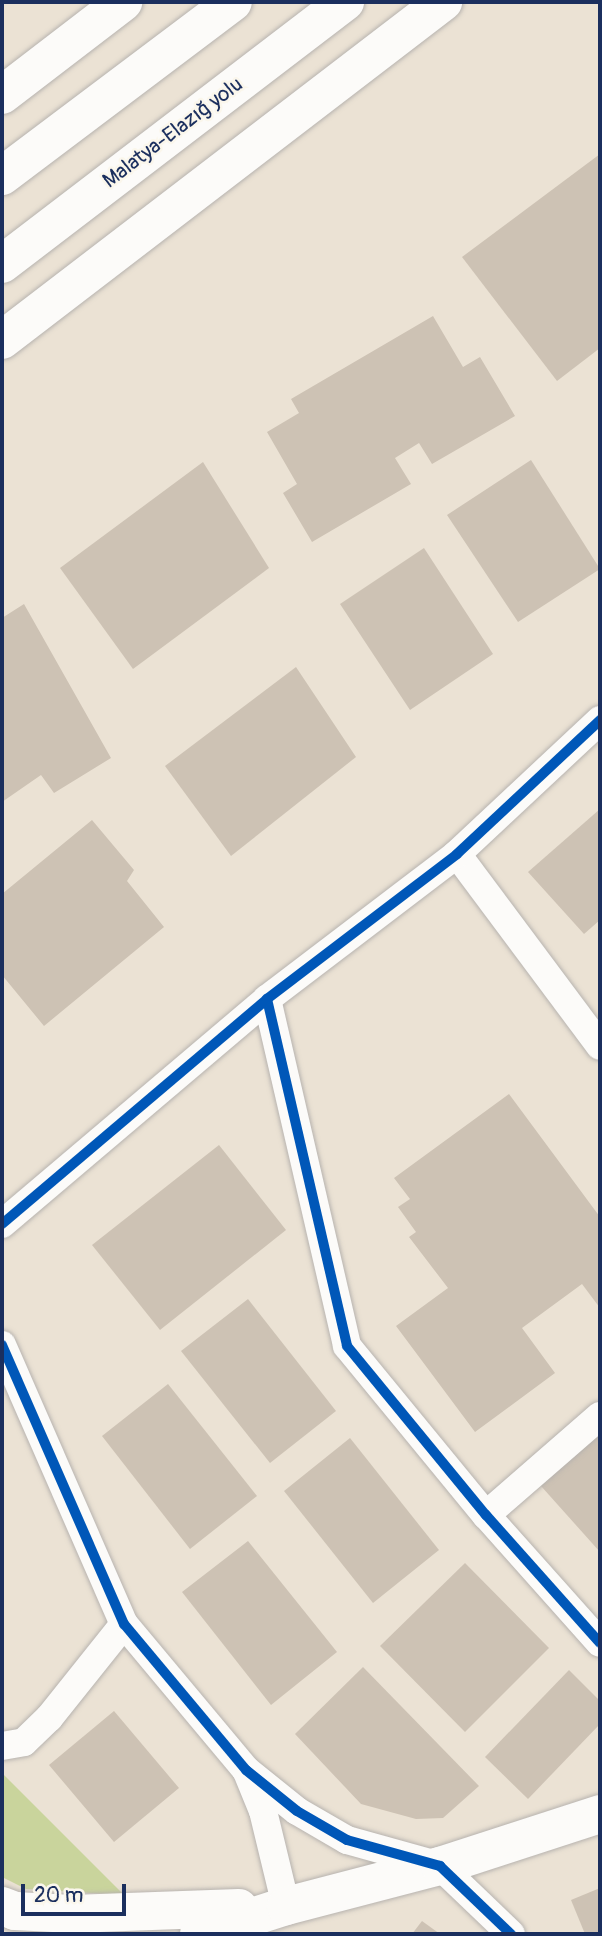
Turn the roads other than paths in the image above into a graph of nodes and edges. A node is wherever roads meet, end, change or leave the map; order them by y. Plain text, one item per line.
1 (122, 2) edge
2 (233, 2) edge
3 (345, 2) edge
4 (443, 2) edge
5 (2, 95) edge
6 (2, 176) edge
7 (2, 264) edge
8 (2, 340) edge
9 (600, 720) edge
10 (457, 854) junction
11 (267, 999) junction
12 (600, 1046) edge
13 (2, 1224) edge
14 (2, 1345) edge
15 (600, 1416) edge
16 (486, 1515) junction
17 (124, 1624) junction
18 (600, 1643) edge
19 (2, 1746) edge
20 (246, 1770) junction
21 (600, 1814) edge
22 (440, 1866) junction
23 (2, 1906) edge
24 (286, 1906) junction
25 (199, 1934) edge
26 (511, 1934) edge

1 - 5 main road
2 - 6 main road
3 - 7 main road, Malatya-Elazığ yolu
4 - 8 main road
9 - 10 street
10 - 11 street
10 - 12 street
11 - 13 street
11 - 16 street
14 - 17 street
15 - 16 street
16 - 18 street
17 - 19 street
17 - 20 street
20 - 22 street
20 - 24 street
21 - 22 main road
22 - 24 main road
22 - 26 street
23 - 24 main road
24 - 25 main road

